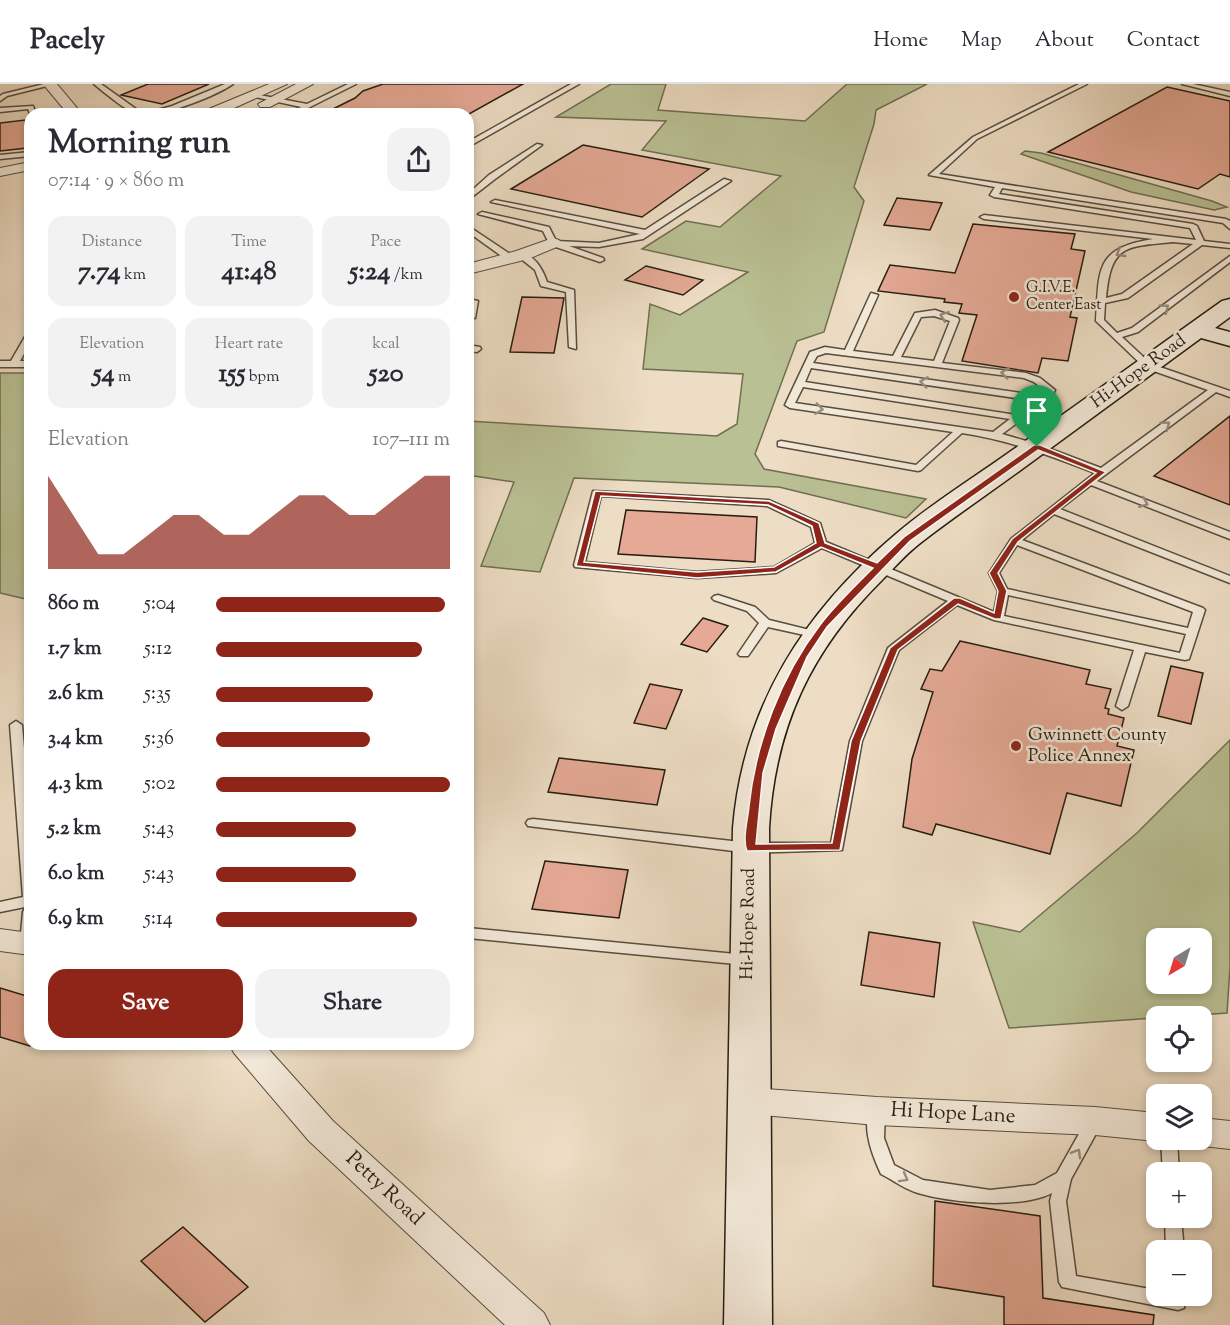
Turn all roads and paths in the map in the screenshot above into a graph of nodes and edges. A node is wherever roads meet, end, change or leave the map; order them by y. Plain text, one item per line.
1 (51, 84) edge
2 (97, 84) edge
3 (230, 84) edge
4 (280, 84) edge
5 (306, 84) edge
6 (353, 84) edge
7 (576, 84) edge
8 (1084, 84) edge
9 (1185, 84) edge
10 (1230, 94) edge
11 (254, 96) junction
12 (0, 99) edge
13 (274, 99) junction
14 (307, 106) junction
15 (24, 108) edge
16 (70, 108) edge
17 (131, 108) edge
18 (174, 108) edge
19 (224, 108) edge
20 (255, 108) edge
21 (303, 108) edge
22 (0, 110) edge
23 (474, 142) edge
24 (539, 145) dead end
25 (24, 155) edge
26 (0, 158) edge
27 (24, 167) edge
28 (0, 172) edge
29 (24, 178) edge
30 (0, 181) edge
31 (727, 181) dead end
32 (1000, 185) junction
33 (474, 193) edge
34 (495, 202) dead end
35 (482, 214) dead end
36 (984, 217) dead end
37 (1230, 227) edge
38 (474, 232) edge
39 (646, 233) junction
40 (1176, 239) junction
41 (1201, 242) junction
42 (553, 243) junction
43 (1230, 246) edge
44 (516, 257) junction
45 (1230, 258) edge
46 (600, 260) dead end
47 (474, 268) edge
48 (874, 295) dead end
49 (1102, 301) junction
50 (1230, 306) edge
51 (1198, 330) junction
52 (1115, 336) junction
53 (1230, 339) edge
54 (24, 346) edge
55 (573, 347) dead end
56 (848, 353) junction
57 (896, 359) junction
58 (24, 363) edge
59 (0, 364) edge
60 (14, 364) junction
61 (937, 364) junction
62 (808, 365) junction
63 (1148, 366) junction
64 (800, 384) junction
65 (1215, 389) junction
66 (1230, 394) edge
67 (1044, 399) junction
68 (1019, 418) junction
69 (960, 430) junction
70 (995, 435) junction
71 (781, 444) dead end
72 (1037, 447) junction
73 (1102, 472) junction
74 (1089, 481) junction
75 (1053, 510) junction
76 (1230, 536) edge
77 (1015, 540) junction
78 (821, 544) junction
79 (878, 567) junction
80 (1230, 580) edge
81 (1003, 591) junction
82 (718, 598) dead end
83 (957, 600) junction
84 (998, 618) junction
85 (765, 622) junction
86 (1192, 632) junction
87 (818, 635) junction
88 (1140, 648) junction
89 (744, 654) dead end
90 (1122, 706) dead end
91 (16, 725) dead end
92 (533, 823) dead end
93 (24, 826) edge
94 (750, 848) junction
95 (24, 902) edge
96 (0, 907) edge
97 (474, 934) edge
98 (747, 960) junction
99 (250, 1050) edge
100 (750, 1101) junction
101 (877, 1111) junction
102 (1095, 1120) junction
103 (1146, 1126) edge
104 (1212, 1133) edge
105 (1230, 1136) edge
106 (1063, 1178) junction
107 (1146, 1296) edge
108 (531, 1325) edge
109 (748, 1325) edge

1 - 12 lane
1 - 16 street
2 - 17 lane
3 - 18 lane
4 - 11 street
5 - 13 street
6 - 14 lane
7 - 23 lane
8 - 32 lane
9 - 10 lane
11 - 13 lane
11 - 19 street
13 - 14 lane
13 - 20 street
14 - 21 lane
15 - 22 lane
24 - 33 lane
25 - 26 lane
27 - 28 street
29 - 30 street
31 - 39 lane
32 - 37 lane
32 - 41 lane
34 - 39 lane
35 - 42 lane
36 - 40 lane
38 - 44 lane
39 - 42 lane
40 - 41 lane
40 -> 49 lane
41 - 43 lane
41 - 49 lane
42 - 44 street
42 - 46 lane
44 - 47 street
44 - 55 lane
52 -> 45 lane
48 - 56 lane
49 - 52 lane
50 - 51 street, Hi-Hope Road
51 - 53 street
51 - 63 street, Hi-Hope Road
52 - 63 lane
54 - 60 lane
56 - 57 lane
56 - 62 lane
57 - 61 lane
61 -> 57 lane
58 - 60 lane
59 - 60 lane
67 -> 61 lane
62 - 64 lane
67 -> 62 lane
63 - 65 lane
63 - 72 street, Hi-Hope Road
64 - 68 lane
64 -> 69 lane
65 - 66 lane
73 -> 65 lane
67 - 68 lane
68 - 70 lane
69 - 70 lane
69 - 71 lane
70 - 72 lane
72 - 73 lane
72 - 79 street, Hi-Hope Road
73 - 74 lane
74 - 75 lane
74 -> 76 lane
75 - 77 lane
75 - 80 lane
77 - 81 lane
77 - 86 lane
78 - 78 lane
78 - 79 lane
79 - 83 lane
79 - 87 street, Hi-Hope Road
81 - 84 lane
81 - 86 lane
82 - 85 lane
83 - 84 lane
83 - 94 lane
84 - 88 lane
85 - 87 lane
85 - 89 lane
86 - 88 lane
87 - 94 street, Hi-Hope Road
88 - 90 lane
91 - 93 lane
92 - 94 lane
94 - 98 street, Hi-Hope Road
95 - 96 lane
97 - 98 lane
98 - 100 street, Hi-Hope Road
99 - 108 street, Petty Road
100 - 101 street, Hi Hope Lane
100 - 109 street, Hi-Hope Road
101 - 102 street, Hi Hope Lane
101 -> 106 lane
102 - 103 street, Hi Hope Lane
106 -> 102 lane
104 - 105 street
106 - 107 lane

